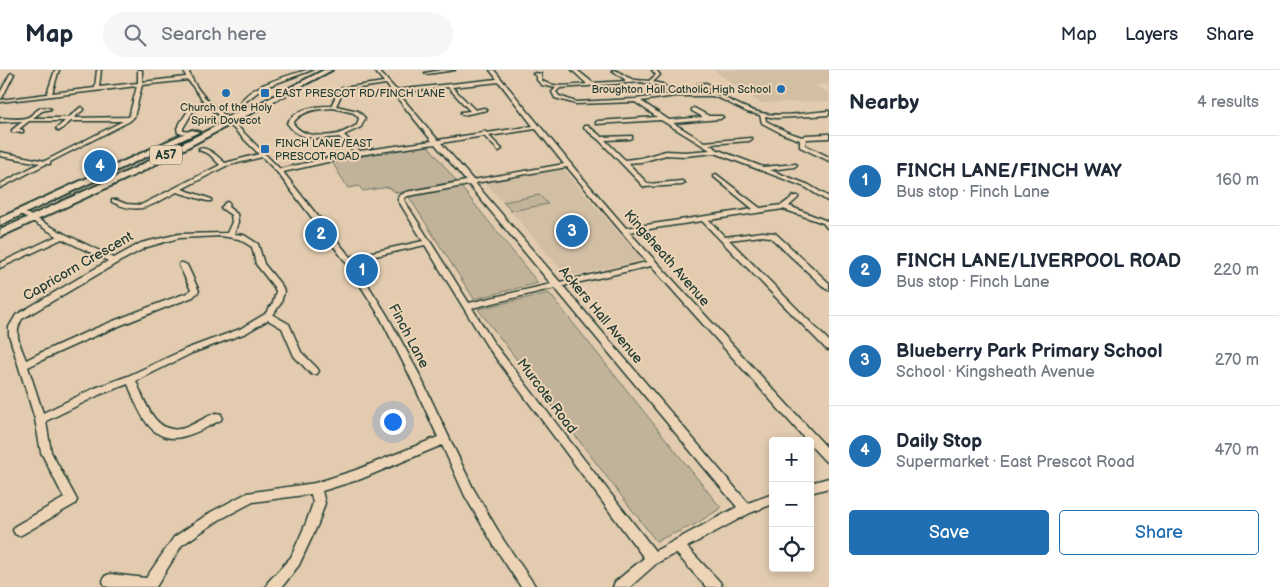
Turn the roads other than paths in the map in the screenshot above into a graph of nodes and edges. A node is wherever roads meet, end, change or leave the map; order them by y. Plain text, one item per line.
1 (57, 70) edge
2 (99, 70) edge
3 (140, 70) edge
4 (186, 70) edge
5 (310, 70) edge
6 (315, 70) edge
7 (329, 70) edge
8 (376, 70) edge
9 (453, 70) edge
10 (492, 70) edge
11 (574, 70) edge
12 (607, 70) edge
13 (613, 70) edge
14 (654, 70) edge
15 (428, 73) edge
16 (12, 74) dead end
17 (535, 74) dead end
18 (189, 78) junction
19 (500, 80) junction
20 (631, 81) junction
21 (434, 82) dead end
22 (652, 82) junction
23 (386, 83) junction
24 (140, 84) junction
25 (700, 84) dead end
26 (592, 85) junction
27 (449, 86) junction
28 (438, 87) junction
29 (559, 87) junction
30 (97, 89) junction
31 (395, 92) junction
32 (49, 95) junction
33 (674, 95) junction
34 (712, 95) junction
35 (0, 100) edge
36 (636, 100) junction
37 (210, 106) junction
38 (333, 107) junction
39 (242, 108) junction
40 (48, 109) dead end
41 (82, 109) dead end
42 (484, 110) dead end
43 (694, 110) dead end
44 (473, 111) junction
45 (463, 112) dead end
46 (829, 113) edge
47 (762, 114) junction
48 (720, 117) dead end
49 (130, 118) junction
50 (228, 118) junction
51 (661, 118) junction
52 (708, 118) junction
53 (0, 120) edge
54 (27, 120) junction
55 (70, 120) junction
56 (668, 122) junction
57 (598, 124) dead end
58 (537, 126) junction
59 (586, 127) dead end
60 (59, 129) dead end
61 (21, 130) dead end
62 (484, 133) junction
63 (190, 134) junction
64 (340, 135) junction
65 (630, 136) dead end
66 (829, 136) edge
67 (601, 139) junction
68 (749, 139) dead end
69 (803, 139) junction
70 (436, 140) junction
71 (704, 144) junction
72 (201, 149) dead end
73 (499, 149) dead end
74 (716, 150) junction
75 (0, 154) edge
76 (359, 154) junction
77 (264, 155) junction
78 (829, 159) edge
79 (624, 162) junction
80 (49, 163) junction
81 (224, 165) junction
82 (568, 165) junction
83 (794, 165) dead end
84 (761, 169) junction
85 (279, 171) junction
86 (716, 176) dead end
87 (471, 182) junction
88 (682, 183) dead end
89 (0, 186) edge
90 (807, 186) junction
91 (178, 190) junction
92 (798, 195) joint
93 (209, 200) dead end
94 (829, 200) edge
95 (114, 202) dead end
96 (217, 202) dead end
97 (784, 206) junction
98 (758, 210) junction
99 (22, 212) junction
100 (32, 219) junction
101 (704, 219) junction
102 (0, 222) edge
103 (829, 227) edge
104 (626, 230) junction
105 (0, 234) edge
106 (230, 234) junction
107 (62, 236) junction
108 (724, 239) junction
109 (428, 242) junction
110 (348, 260) junction
111 (114, 261) junction
112 (653, 263) junction
113 (183, 265) dead end
114 (0, 266) edge
115 (556, 284) junction
116 (829, 287) edge
117 (467, 306) junction
118 (268, 316) junction
119 (829, 347) edge
120 (23, 365) junction
121 (314, 370) dead end
122 (132, 380) junction
123 (217, 417) dead end
124 (40, 419) junction
125 (443, 440) junction
126 (829, 458) edge
127 (829, 483) edge
128 (814, 487) edge
129 (315, 488) junction
130 (71, 500) joint
131 (769, 500) edge
132 (746, 509) junction
133 (20, 530) dead end
134 (678, 546) junction
135 (653, 559) junction
136 (110, 581) dead end
137 (148, 586) edge
138 (273, 587) edge
139 (528, 587) edge
140 (620, 587) edge
141 (715, 587) edge

1 - 32 street
2 - 30 street
3 - 24 street
4 - 18 street
5 - 39 street
6 - 39 highway, A57
7 - 50 highway, A57
8 - 23 street, Ackers Hall Avenue
9 - 15 street
10 - 19 street, Kingsheath Avenue
11 - 26 street
12 - 13 street
13 - 20 street
14 - 22 street
16 - 35 street
17 - 29 street
18 - 24 street
18 - 37 street
19 - 27 street
19 - 58 street, Kingsheath Avenue
20 - 22 street
20 - 26 street
21 - 28 street
22 - 33 street
23 - 31 street, Ackers Hall Avenue
23 - 38 street
24 - 30 street
24 - 49 street
25 - 34 street
26 - 29 street
27 - 28 street
27 - 44 street
28 - 31 street
29 - 36 street
30 - 32 street
31 - 70 street, Ackers Hall Avenue
32 - 35 street
33 - 34 street
33 - 36 street
34 - 47 street
36 - 51 street
37 - 50 street
37 - 50 street
37 - 63 street
38 - 64 street
38 - 64 street
39 - 50 highway, A57
40 - 54 street
41 - 55 street
42 - 44 street
43 - 52 street
44 - 45 street
46 - 47 street
47 - 69 street
48 - 52 street
49 - 55 street
49 - 80 street
50 - 63 highway, A57
50 - 77 street, Finch Lane
50 - 100 highway, A57
51 - 56 street
51 - 57 street
52 - 56 street
53 - 54 street
54 - 55 street
54 - 61 street
55 - 60 street
56 - 71 street
58 - 62 street
58 - 82 street, Kingsheath Avenue
59 - 67 street
62 - 70 street
62 - 73 street
63 - 99 highway, A57
64 - 76 street
65 - 67 street
66 - 69 street
67 - 79 street
68 - 71 street
69 - 78 street
70 - 76 street
70 - 87 street, Ackers Hall Avenue
71 - 74 street
72 - 81 street
74 - 79 street
74 - 84 street
75 - 80 street
76 - 85 street
77 - 81 street
77 - 85 street, Finch Lane
79 - 88 street
80 - 89 street
81 - 91 street
82 - 87 street
82 - 104 street, Kingsheath Avenue
83 - 84 street
84 - 90 street
85 - 110 street, Finch Lane
86 - 98 street
87 - 109 street, Murcote Road
87 - 115 street, Ackers Hall Avenue
90 - 92 street
90 - 94 street
91 - 93 street
91 - 95 street
92 - 97 street
96 - 106 street
97 - 98 street
97 - 103 street
98 - 101 street
99 - 100 street
99 - 102 highway, A57
100 - 105 highway, A57
100 - 107 street
101 - 104 street
101 - 108 street
104 - 112 street, Kingsheath Avenue
106 - 111 street, Capricorn Crescent
106 - 118 street, Capricorn Crescent
107 - 111 street
107 - 114 street
108 - 116 street
108 - 119 street
109 - 110 street
109 - 117 street, Murcote Road
110 - 125 street, Finch Lane
111 - 120 street, Capricorn Crescent
112 - 115 street
112 - 126 street, Kingsheath Avenue
113 - 120 street
115 - 117 street
115 - 132 street, Ackers Hall Avenue
117 - 135 street, Murcote Road
118 - 121 street
118 - 122 street
120 - 124 street, Capricorn Crescent
122 - 123 street
122 - 124 street
124 - 130 street, Capricorn Crescent
125 - 129 street
125 - 139 street, Finch Lane
127 - 128 street
129 - 137 street
129 - 138 street
130 - 133 street
131 - 132 street
132 - 134 street
134 - 135 street
134 - 141 street
135 - 140 street
136 - 137 street

